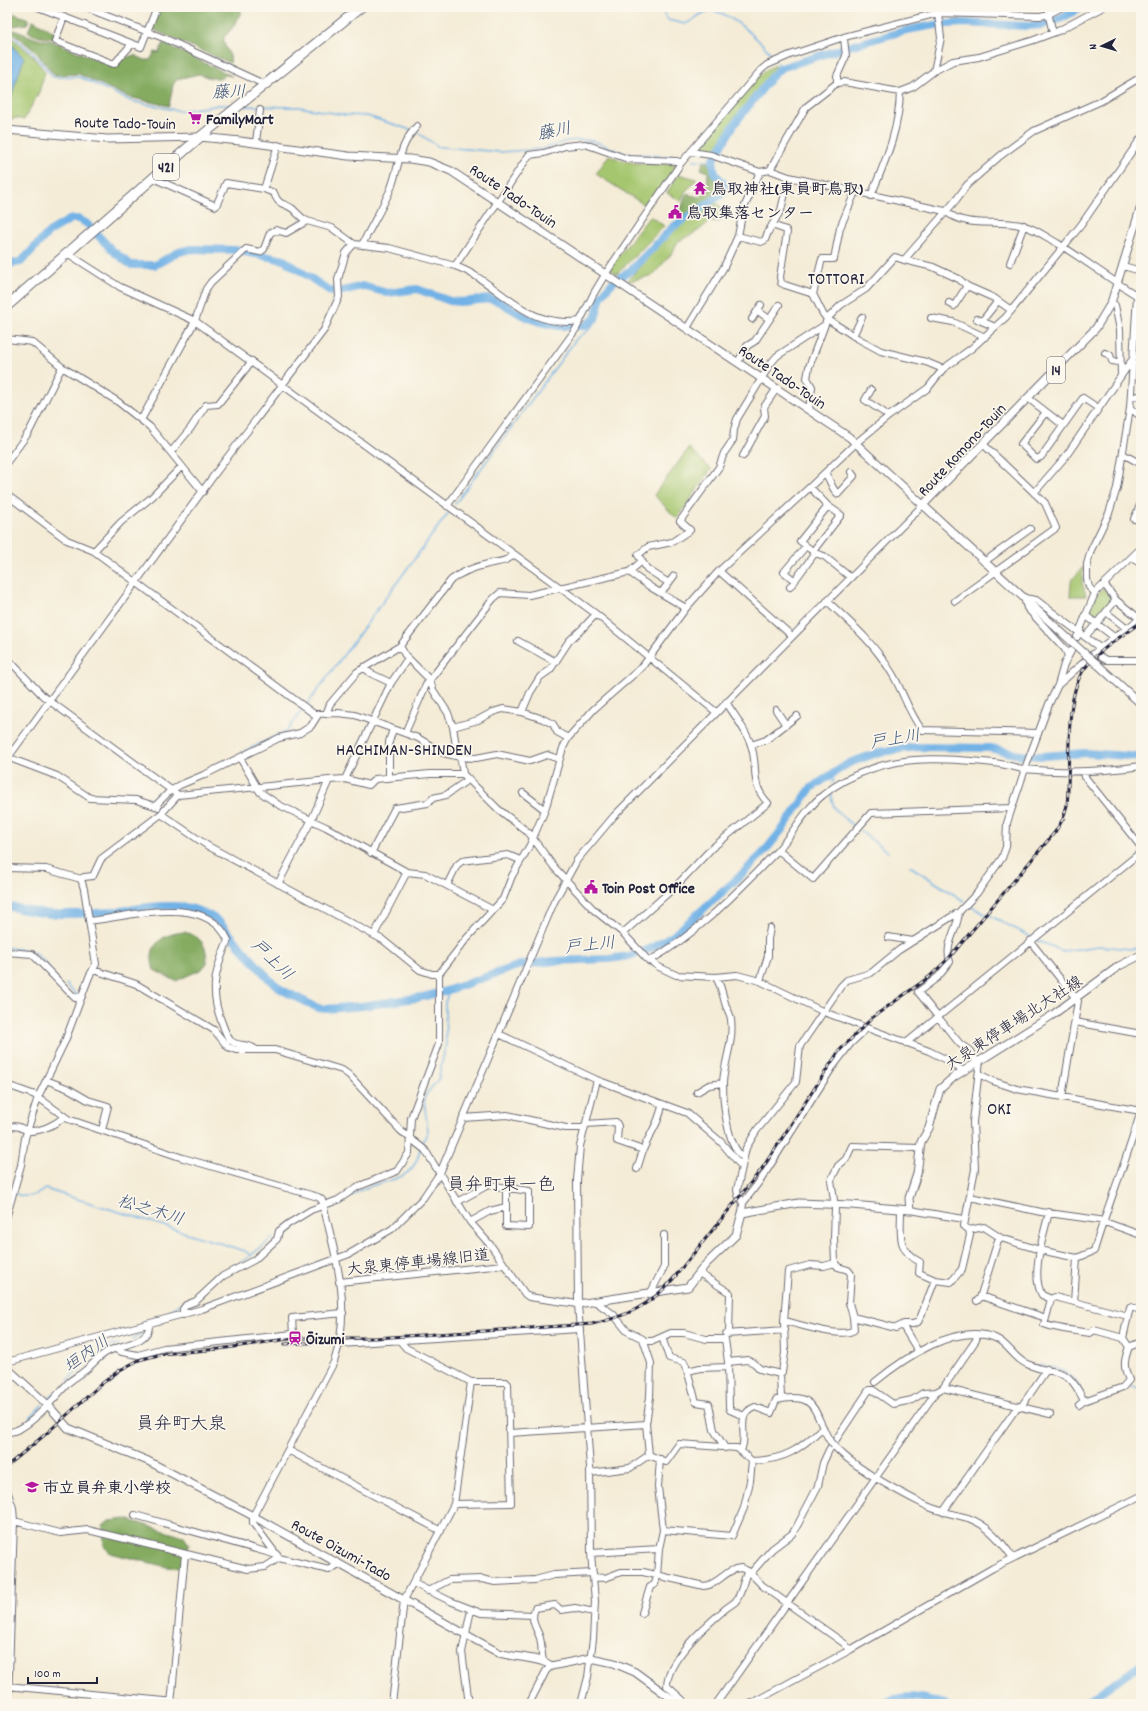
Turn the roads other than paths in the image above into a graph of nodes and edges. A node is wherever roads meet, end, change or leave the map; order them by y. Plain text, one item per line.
1 (38, 7) edge
2 (84, 7) edge
3 (133, 7) edge
4 (137, 7) edge
5 (157, 7) edge
6 (361, 7) edge
7 (1049, 7) edge
8 (1062, 7) edge
9 (1103, 7) edge
10 (938, 14) junction
11 (1049, 16) junction
12 (64, 17) junction
13 (1052, 30) junction
14 (147, 32) junction
15 (844, 39) dead end
16 (132, 44) junction
17 (934, 71) junction
18 (1141, 77) edge
19 (837, 83) junction
20 (266, 85) junction
21 (900, 92) junction
22 (260, 110) dead end
23 (416, 127) dead end
24 (7, 130) edge
25 (200, 137) junction
26 (1141, 138) edge
27 (256, 142) junction
28 (278, 145) junction
29 (690, 153) junction
30 (398, 158) junction
31 (682, 162) junction
32 (770, 170) junction
33 (760, 172) junction
34 (789, 177) junction
35 (153, 178) junction
36 (264, 189) junction
37 (855, 192) junction
38 (871, 196) junction
39 (497, 201) junction
40 (1141, 206) edge
41 (945, 211) junction
42 (307, 221) junction
43 (772, 225) junction
44 (1024, 225) junction
45 (738, 236) junction
46 (354, 244) junction
47 (362, 245) junction
48 (1065, 246) junction
49 (67, 253) junction
50 (904, 260) junction
51 (1010, 263) dead end
52 (455, 266) junction
53 (1123, 266) junction
54 (1141, 271) edge
55 (608, 275) junction
56 (1118, 284) junction
57 (967, 286) junction
58 (813, 294) junction
59 (1139, 297) edge
60 (998, 301) junction
61 (949, 303) dead end
62 (1111, 303) junction
63 (779, 305) dead end
64 (7, 306) edge
65 (1011, 310) junction
66 (862, 317) dead end
67 (827, 318) junction
68 (931, 318) dead end
69 (752, 319) dead end
70 (769, 319) junction
71 (195, 320) junction
72 (579, 324) junction
73 (823, 326) junction
74 (995, 327) junction
75 (687, 328) junction
76 (853, 336) junction
77 (985, 337) junction
78 (7, 338) edge
79 (1105, 353) dead end
80 (1134, 358) junction
81 (252, 361) junction
82 (738, 362) junction
83 (1119, 362) junction
84 (62, 367) junction
85 (943, 369) junction
86 (1121, 376) junction
87 (762, 378) junction
88 (282, 384) junction
89 (777, 388) junction
90 (871, 390) dead end
91 (1141, 395) edge
92 (1028, 398) junction
93 (1131, 398) junction
94 (1098, 408) junction
95 (1130, 408) junction
96 (809, 410) junction
97 (1046, 412) junction
98 (888, 416) junction
99 (1141, 417) edge
100 (141, 420) junction
101 (1063, 425) junction
102 (856, 442) junction
103 (983, 444) junction
104 (171, 452) junction
105 (1123, 454) junction
106 (743, 456) dead end
107 (7, 462) edge
108 (1141, 464) edge
109 (182, 466) junction
110 (851, 472) dead end
111 (825, 473) junction
112 (810, 488) junction
113 (203, 492) junction
114 (1034, 493) junction
115 (7, 495) edge
116 (1141, 504) edge
117 (923, 505) junction
118 (447, 506) junction
119 (828, 506) junction
120 (1134, 519) dead end
121 (1030, 529) dead end
122 (806, 546) junction
123 (1141, 548) edge
124 (94, 551) junction
125 (814, 552) junction
126 (514, 555) junction
127 (1133, 556) junction
128 (642, 561) junction
129 (984, 562) junction
130 (1141, 565) edge
131 (719, 571) junction
132 (629, 572) junction
133 (996, 572) junction
134 (674, 576) dead end
135 (850, 577) junction
136 (795, 580) junction
137 (136, 583) junction
138 (669, 583) junction
139 (1104, 584) junction
140 (790, 587) dead end
141 (559, 588) junction
142 (661, 593) junction
143 (1095, 593) junction
144 (1024, 598) junction
145 (1116, 600) junction
146 (827, 601) junction
147 (955, 601) dead end
148 (686, 608) junction
149 (1106, 612) junction
150 (596, 614) junction
151 (1086, 615) junction
152 (1140, 618) edge
153 (1097, 623) junction
154 (1126, 628) junction
155 (1078, 635) junction
156 (792, 636) junction
157 (1085, 637) junction
158 (1114, 637) junction
159 (518, 641) dead end
160 (400, 646) junction
161 (1100, 648) junction
162 (7, 658) edge
163 (408, 658) junction
164 (648, 658) junction
165 (1141, 660) edge
166 (1099, 661) junction
167 (556, 662) junction
168 (364, 667) junction
169 (430, 680) junction
170 (391, 683) junction
171 (1058, 685) junction
172 (50, 701) junction
173 (726, 702) junction
174 (1141, 704) edge
175 (776, 710) dead end
176 (522, 712) junction
177 (716, 712) junction
178 (326, 714) junction
179 (318, 715) junction
180 (797, 716) dead end
181 (373, 722) junction
182 (786, 725) junction
183 (453, 726) junction
184 (393, 729) junction
185 (405, 733) junction
186 (1038, 734) junction
187 (568, 738) junction
188 (751, 745) junction
189 (460, 757) junction
190 (8, 758) edge
191 (240, 758) junction
192 (559, 759) junction
193 (1141, 766) edge
194 (1026, 767) junction
195 (1084, 772) junction
196 (463, 774) junction
197 (389, 778) junction
198 (345, 779) junction
199 (469, 779) junction
200 (329, 780) junction
201 (258, 788) junction
202 (172, 790) junction
203 (523, 793) dead end
204 (178, 796) junction
205 (156, 805) junction
206 (1012, 808) junction
207 (544, 810) junction
208 (162, 812) junction
209 (311, 821) junction
210 (532, 838) junction
211 (1141, 847) edge
212 (778, 850) junction
213 (1141, 852) edge
214 (371, 853) junction
215 (520, 860) junction
216 (7, 868) edge
217 (407, 872) junction
218 (81, 879) junction
219 (566, 879) junction
220 (278, 884) junction
221 (447, 885) junction
222 (493, 910) junction
223 (959, 912) junction
224 (89, 920) junction
225 (770, 928) dead end
226 (623, 933) junction
227 (374, 935) junction
228 (888, 937) dead end
229 (913, 941) junction
230 (1030, 941) junction
231 (7, 952) edge
232 (1141, 955) edge
233 (648, 960) junction
234 (94, 970) junction
235 (439, 974) junction
236 (716, 977) junction
237 (760, 981) junction
238 (82, 996) junction
239 (1076, 998) junction
240 (824, 1012) junction
241 (938, 1017) junction
242 (1075, 1022) junction
243 (866, 1029) junction
244 (499, 1034) junction
245 (1141, 1034) edge
246 (906, 1043) junction
247 (256, 1050) junction
248 (978, 1061) junction
249 (963, 1071) junction
250 (979, 1074) junction
251 (46, 1080) junction
252 (597, 1080) junction
253 (723, 1083) junction
254 (7, 1085) edge
255 (697, 1092) dead end
256 (37, 1096) junction
257 (1062, 1097) junction
258 (662, 1105) junction
259 (1141, 1110) edge
260 (64, 1117) junction
261 (463, 1118) junction
262 (585, 1126) junction
263 (7, 1127) edge
264 (26, 1129) junction
265 (102, 1130) junction
266 (412, 1141) junction
267 (919, 1148) junction
268 (643, 1150) junction
269 (743, 1157) junction
270 (742, 1167) junction
271 (637, 1169) dead end
272 (440, 1173) junction
273 (506, 1188) junction
274 (970, 1197) junction
275 (457, 1202) junction
276 (743, 1203) junction
277 (834, 1204) junction
278 (323, 1206) junction
279 (506, 1208) junction
280 (901, 1210) junction
281 (910, 1210) junction
282 (1049, 1212) junction
283 (742, 1213) junction
284 (7, 1215) edge
285 (964, 1219) junction
286 (1103, 1221) junction
287 (470, 1222) junction
288 (969, 1230) junction
289 (664, 1235) dead end
290 (1141, 1235) edge
291 (999, 1237) junction
292 (1040, 1250) junction
293 (337, 1258) junction
294 (1077, 1258) junction
295 (836, 1263) junction
296 (503, 1265) junction
297 (699, 1274) junction
298 (935, 1280) junction
299 (340, 1282) junction
300 (650, 1294) junction
301 (1051, 1299) junction
302 (596, 1302) junction
303 (1074, 1302) junction
304 (578, 1304) junction
305 (1141, 1310) edge
306 (343, 1313) junction
307 (183, 1315) junction
308 (1128, 1316) junction
309 (853, 1317) junction
310 (1046, 1318) junction
311 (784, 1320) junction
312 (149, 1324) junction
313 (904, 1324) junction
314 (579, 1329) junction
315 (785, 1330) junction
316 (729, 1333) junction
317 (978, 1335) junction
318 (662, 1337) junction
319 (1123, 1338) junction
320 (725, 1340) junction
321 (644, 1341) junction
322 (400, 1342) junction
323 (1141, 1342) edge
324 (340, 1344) junction
325 (1129, 1347) junction
326 (115, 1349) junction
327 (918, 1350) junction
328 (7, 1362) edge
329 (728, 1365) junction
330 (7, 1368) edge
331 (1047, 1369) junction
332 (688, 1371) junction
333 (780, 1374) junction
334 (471, 1382) junction
335 (874, 1382) dead end
336 (943, 1388) junction
337 (936, 1392) junction
338 (782, 1398) junction
339 (48, 1405) junction
340 (1020, 1407) junction
341 (1050, 1414) dead end
342 (744, 1416) junction
343 (646, 1424) junction
344 (823, 1427) junction
345 (587, 1429) junction
346 (9, 1432) edge
347 (510, 1433) junction
348 (7, 1440) edge
349 (725, 1448) junction
350 (288, 1450) junction
351 (741, 1450) junction
352 (649, 1455) junction
353 (660, 1459) junction
354 (752, 1460) junction
355 (590, 1473) junction
356 (876, 1478) junction
357 (7, 1490) edge
358 (1141, 1496) edge
359 (454, 1504) junction
360 (943, 1512) junction
361 (134, 1515) dead end
362 (253, 1516) junction
363 (14, 1521) junction
364 (663, 1530) junction
365 (441, 1531) junction
366 (10, 1540) edge
367 (659, 1549) junction
368 (591, 1553) junction
369 (185, 1554) junction
370 (278, 1557) junction
371 (1013, 1558) junction
372 (339, 1564) junction
373 (750, 1572) junction
374 (593, 1575) junction
375 (657, 1576) junction
376 (414, 1583) junction
377 (428, 1591) junction
378 (404, 1600) junction
379 (788, 1604) junction
380 (471, 1610) junction
381 (594, 1612) junction
382 (642, 1613) dead end
383 (533, 1615) junction
384 (465, 1635) junction
385 (850, 1650) junction
386 (590, 1658) junction
387 (543, 1660) junction
388 (551, 1666) junction
389 (8, 1686) edge
390 (171, 1703) edge
391 (8, 1704) edge
392 (196, 1704) edge
393 (392, 1704) edge
394 (469, 1704) edge
395 (529, 1704) edge
396 (581, 1704) edge
397 (679, 1704) edge
398 (687, 1704) edge
399 (716, 1704) edge
400 (750, 1704) edge

1 - 12 street
2 - 14 street
3 - 4 street
5 - 14 street
6 - 20 highway, 421
7 - 11 street
8 - 11 street
9 - 13 street
10 - 11 street
10 - 17 street
10 - 29 street
11 - 13 street
12 - 16 street
12 - 16 street
13 - 17 street
14 - 16 street
14 - 20 street
15 - 19 street
17 - 21 street
18 - 41 street
19 - 21 street
19 - 32 street
20 - 25 highway, 421
21 - 38 street
22 - 27 street
23 - 30 street
24 - 25 main road, Route Tado-Touin
25 - 27 main road, Route Tado-Touin
25 - 35 highway, 421
26 - 48 street
27 - 28 main road, Route Tado-Touin
28 - 30 main road, Route Tado-Touin
28 - 36 street
29 - 31 street
29 - 33 street
30 - 39 main road, Route Tado-Touin
30 - 47 street
31 - 39 street
31 - 55 street
32 - 33 street
32 - 34 street
33 - 45 street
34 - 37 street
34 - 43 street
35 - 36 street
35 - 49 highway, 421
36 - 42 street
37 - 38 street
37 - 58 street
38 - 41 street
39 - 52 street
39 - 55 main road, Route Tado-Touin
40 - 53 main road, Route Komono-Touin / 14
41 - 44 street
41 - 50 street
42 - 46 street
42 - 71 street
43 - 45 street
43 - 58 street
44 - 48 street
44 - 51 street
45 - 75 street
46 - 47 street
46 - 88 street
47 - 52 street
48 - 56 street
48 - 65 street
49 - 64 highway, 421
49 - 71 street
50 - 57 street
50 - 67 street
52 - 72 street
53 - 54 street
53 - 56 main road, Route Komono-Touin / 14
55 - 72 street
55 - 75 main road, Route Tado-Touin
56 - 59 street
56 - 62 main road, Route Komono-Touin / 14
57 - 60 street
57 - 61 street
58 - 67 street
59 - 80 street
60 - 65 street
60 - 74 street
62 - 83 street
62 - 92 main road, Route Komono-Touin / 14
63 - 70 street
65 - 74 street
66 - 76 street
67 - 73 street
67 - 76 street
68 - 77 street
69 - 70 street
70 - 82 street
71 - 81 street
71 - 100 street
72 - 118 street
73 - 87 street
73 - 96 street
74 - 77 street
75 - 82 main road, Route Tado-Touin
76 - 85 street
77 - 85 street
78 - 84 street
79 - 83 street
80 - 86 street
80 - 93 street
81 - 88 street
81 - 104 street
82 - 87 main road, Route Tado-Touin
83 - 86 street
84 - 100 street
84 - 107 street
85 - 98 street
86 - 94 street
87 - 89 main road, Route Tado-Touin
87 - 128 street
88 - 113 street
88 - 118 street
89 - 96 main road, Route Tado-Touin
89 - 106 street
90 - 98 street
91 - 93 street
92 - 97 street
92 - 103 main road, Route Komono-Touin / 14
93 - 95 street
94 - 101 street
94 - 114 street
95 - 99 street
95 - 105 street
96 - 102 main road, Route Tado-Touin
97 - 101 street
97 - 101 street
98 - 102 street
100 - 104 street
102 - 111 street
102 - 117 main road, Route Tado-Touin
103 - 114 street
103 - 117 main road, Route Komono-Touin / 14
104 - 109 street
105 - 108 street
105 - 143 street
109 - 113 street
109 - 124 street
110 - 111 street
111 - 112 street
112 - 119 street
112 - 131 street
113 - 137 street
114 - 133 street
115 - 124 street
116 - 120 street
117 - 129 main road, Route Komono-Touin
117 - 135 street
118 - 126 street
119 - 122 street
119 - 125 street
121 - 129 street
122 - 125 street
122 - 136 street
123 - 127 street
124 - 137 street
125 - 135 street
125 - 136 street
126 - 141 street
126 - 160 street
127 - 130 street
127 - 139 street
128 - 132 street
128 - 138 street
129 - 133 main road, Route Komono-Touin
131 - 148 street
131 - 156 street
132 - 141 street
132 - 142 street
133 - 144 main road, Route Komono-Touin
133 - 147 street
134 - 138 street
135 - 146 street
136 - 140 street
137 - 172 street
137 - 179 street
138 - 142 street
139 - 143 street
139 - 145 street
141 - 150 street
141 - 169 street
142 - 148 street
143 - 151 street
144 - 155 street
144 - 166 main road, Route Komono-Touin, bridge
144 - 171 street
145 - 149 street
145 - 152 street
146 - 156 street
146 - 186 street
148 - 164 street
149 - 153 street
149 - 154 street
150 - 164 street
150 - 167 street
151 - 153 street
151 - 155 street
152 - 154 street
153 - 157 street
153 - 158 street
154 - 158 street
155 - 157 street
156 - 173 street
157 - 161 street
158 - 161 street
159 - 167 street
160 - 163 street
160 - 168 street
161 - 171 street
162 - 172 street
163 - 169 street
163 - 170 street
164 - 177 street
164 - 187 street
165 - 166 street
166 - 174 main road, Route Komono-Touin
167 - 176 street
168 - 170 street
168 - 178 street
169 - 183 street
169 - 185 street
170 - 181 street
171 - 186 street
172 - 190 street
172 - 202 street
173 - 177 street
173 - 188 street
175 - 182 street
176 - 183 street
176 - 187 street
177 - 219 street
178 - 179 street
178 - 181 street
179 - 191 street
180 - 182 street
181 - 184 street
181 - 198 street
182 - 188 street
183 - 189 street
184 - 185 street
184 - 197 street
185 - 189 street
186 - 194 street
187 - 192 street
188 - 226 street
189 - 192 street
189 - 196 street
190 - 205 street
191 - 201 street
191 - 202 street
192 - 207 street
193 - 195 street
194 - 195 street
194 - 206 street
194 - 212 street
195 - 211 street
196 - 197 street
196 - 199 street
197 - 198 street
198 - 200 street
199 - 210 street
199 - 214 street
200 - 201 street
200 - 209 street
201 - 204 street
201 - 209 street
202 - 204 street
202 - 205 street
203 - 207 street
204 - 208 street
205 - 208 street
206 - 212 street
206 - 223 street
207 - 210 street
208 - 218 street
208 - 220 street
209 - 214 street
209 - 220 street
210 - 215 street
210 - 219 street
212 - 233 street
213 - 230 street
214 - 217 street
215 - 221 street
215 - 222 street
216 - 218 street
217 - 221 street
217 - 227 street
218 - 224 street
219 - 226 street
219 - 244 street
220 - 227 street
221 - 222 street
222 - 235 street
223 - 229 street
223 - 241 street
224 - 234 street
224 - 247 street
225 - 237 street
226 - 233 street
227 - 235 street
228 - 229 street
229 - 240 street
230 - 239 street
230 - 241 street
231 - 238 street
232 - 239 main road, 大泉東停車場北大社線
233 - 236 street
234 - 238 street
234 - 247 street
235 - 266 street
236 - 237 street
236 - 253 street
237 - 240 street
238 - 251 street
239 - 242 street
239 - 248 main road, 大泉東停車場北大社線
240 - 243 street
240 - 269 street
241 - 246 street
241 - 248 street
242 - 245 street
242 - 257 street
243 - 246 street
243 - 276 street
244 - 252 street
244 - 261 street
246 - 249 street
247 - 266 street
248 - 249 main road, 大泉東停車場北大社線
248 - 250 street
249 - 267 main road, 大泉東停車場北大社線
250 - 257 street
250 - 274 street
251 - 256 street
251 - 265 street
252 - 258 street
252 - 262 street
253 - 255 street
253 - 269 street
254 - 256 street
256 - 260 street
256 - 264 street
257 - 259 street
258 - 268 street
258 - 270 street
259 - 286 street
260 - 264 street
260 - 265 street
261 - 262 street
261 - 272 street
262 - 268 street
262 - 304 street
263 - 264 street
264 - 284 street
265 - 278 street
266 - 272 street
266 - 278 street
267 - 277 street
267 - 281 main road, 大泉東停車場北大社線
268 - 271 street
269 - 270 street
270 - 276 street
272 - 275 street
272 - 293 street
273 - 275 street
273 - 279 street
273 - 279 street
274 - 282 street
274 - 285 street
275 - 287 street
276 - 283 street
277 - 280 main road
277 - 283 main road
277 - 295 street
278 - 293 street
278 - 307 street
279 - 287 street
280 - 281 main road
280 - 298 street
281 - 285 street
282 - 286 street
282 - 292 street
283 - 297 main road
285 - 288 street
286 - 290 street
286 - 294 street
287 - 296 street
288 - 291 street
288 - 298 street
289 - 300 street
291 - 292 street
291 - 310 street
292 - 294 street
292 - 301 street
293 - 299 street, 大泉東停車場線旧道
293 - 307 street, 大泉東停車場線旧道
294 - 303 street
295 - 309 street
295 - 311 street
296 - 299 street, 大泉東停車場線旧道
296 - 304 street, 大泉東停車場線旧道
297 - 300 main road
297 - 316 street
298 - 313 street
299 - 306 street
300 - 302 main road
301 - 303 street
301 - 310 street
302 - 304 main road
302 - 321 street
303 - 308 street
304 - 314 street
305 - 308 street
306 - 324 street
306 - 326 street
307 - 312 street, 大泉東停車場線旧道
308 - 319 street
309 - 311 street
309 - 313 street
310 - 319 street
311 - 315 street
312 - 326 street
312 - 328 street, 大泉東停車場線旧道
313 - 327 street
314 - 322 street
314 - 345 street
315 - 316 street
315 - 333 street
316 - 320 street
317 - 327 street
317 - 331 street
317 - 336 street
318 - 320 street
318 - 321 street
318 - 332 street
319 - 325 street
320 - 329 street
321 - 343 street
322 - 324 street
322 - 334 street
323 - 325 street
324 - 350 street
325 - 331 street
326 - 339 street
327 - 335 street
329 - 332 street
329 - 333 street
329 - 342 street
330 - 339 main road, Route Oizumi-Tado
331 - 340 street
332 - 349 street
333 - 338 street
334 - 347 street
334 - 359 street
336 - 337 street
336 - 340 street
337 - 356 street
337 - 373 street
338 - 342 street
338 - 344 street
339 - 346 street
339 - 362 main road, Route Oizumi-Tado
340 - 341 street
340 - 360 street
342 - 351 street
343 - 345 street
343 - 352 street
344 - 354 street
344 - 356 street, bridge
345 - 347 street
345 - 355 street
346 - 348 street
347 - 359 street
349 - 351 street
349 - 353 street
350 - 362 street
350 - 365 street
351 - 354 street
352 - 353 street
352 - 355 street
353 - 364 street
354 - 364 street
355 - 368 street
356 - 360 street
356 - 379 street
357 - 363 street
358 - 371 street
359 - 365 street
360 - 371 street
361 - 370 street
362 - 370 street
362 - 372 main road, Route Oizumi-Tado
363 - 366 street
363 - 369 street
364 - 367 street
365 - 376 street
366 - 389 street
367 - 368 street
367 - 375 street
368 - 374 street
369 - 370 street
369 - 390 street
370 - 372 street
371 - 385 street
372 - 378 main road, Route Oizumi-Tado
373 - 375 street
373 - 379 street
373 - 398 street
374 - 375 street
374 - 377 street
374 - 381 street
375 - 382 street
376 - 377 street
376 - 378 street
377 - 380 street
378 - 384 main road, Route Oizumi-Tado
378 - 393 street
379 - 385 street
379 - 399 street
380 - 383 street
380 - 384 street
381 - 383 street
381 - 386 street
383 - 387 street
384 - 387 main road, Route Oizumi-Tado
384 - 394 street
385 - 400 street
386 - 388 main road
386 - 396 street
386 - 397 main road
387 - 388 main road
388 - 395 street
389 - 390 street
389 - 391 street
390 - 392 street

